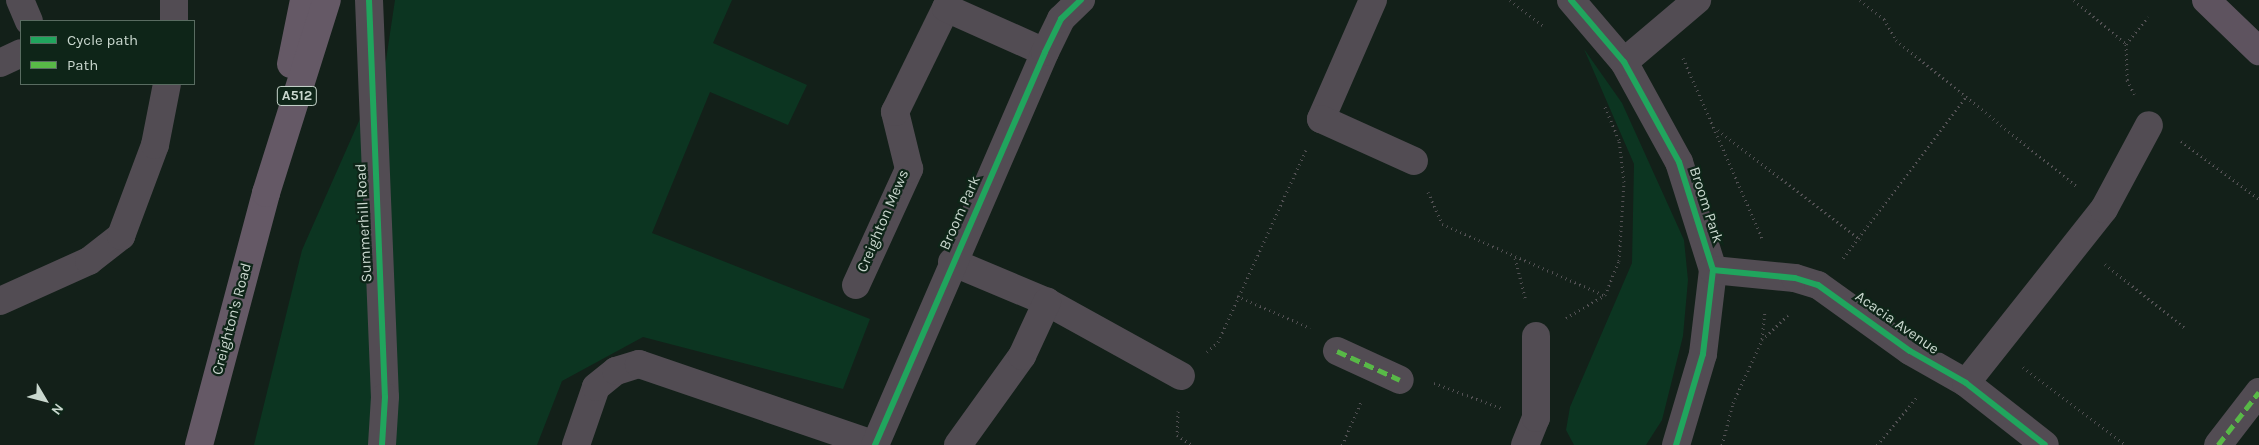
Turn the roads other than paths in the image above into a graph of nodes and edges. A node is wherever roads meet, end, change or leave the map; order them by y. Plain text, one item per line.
1 (20, 0) edge
2 (174, 0) edge
3 (304, 0) edge
4 (327, 0) edge
5 (369, 0) edge
6 (1081, 0) edge
7 (1373, 0) edge
8 (1571, 0) edge
9 (1697, 0) edge
10 (2206, 0) edge
11 (29, 20) edge
12 (174, 20) edge
13 (2259, 50) edge
14 (1046, 52) junction
15 (20, 53) edge
16 (1624, 62) junction
17 (0, 63) edge
18 (166, 85) edge
19 (2149, 125) dead end
20 (1414, 161) road end
21 (266, 193) junction
22 (952, 262) junction
23 (1713, 270) junction
24 (856, 285) dead end
25 (0, 301) edge
26 (1047, 302) junction
27 (1536, 336) road end
28 (1337, 351) road end
29 (1181, 376) road end
30 (1400, 380) road end
31 (1966, 384) junction
32 (2259, 392) edge
33 (199, 445) edge
34 (382, 445) edge
35 (576, 445) edge
36 (875, 445) edge
37 (958, 445) edge
38 (1525, 445) edge
39 (1676, 445) edge
40 (2045, 445) edge
41 (2218, 445) edge

1 - 11 street
2 - 12 street
3 - 21 highway, Creighton's Road / A512
4 - 21 highway, Creighton's Road / A512
5 - 34 street, Summerhill Road
6 - 14 street, Broom Park
7 - 20 street
8 - 16 street, Broom Park
9 - 16 street
10 - 13 main road
14 - 22 street, Broom Park
14 - 24 street, Creighton Mews
15 - 17 street
16 - 23 street, Broom Park
18 - 25 street
19 - 31 street
21 - 33 highway, Creighton's Road / A512
22 - 26 street, Broom Park
22 - 36 street, Broom Park
23 - 31 street, Acacia Avenue
23 - 39 street, Broom Park
26 - 29 street, Broom Park
26 - 37 street
27 - 38 street
28 - 30 street
31 - 40 street, Acacia Avenue
32 - 41 street
35 - 36 street, Broom Park

